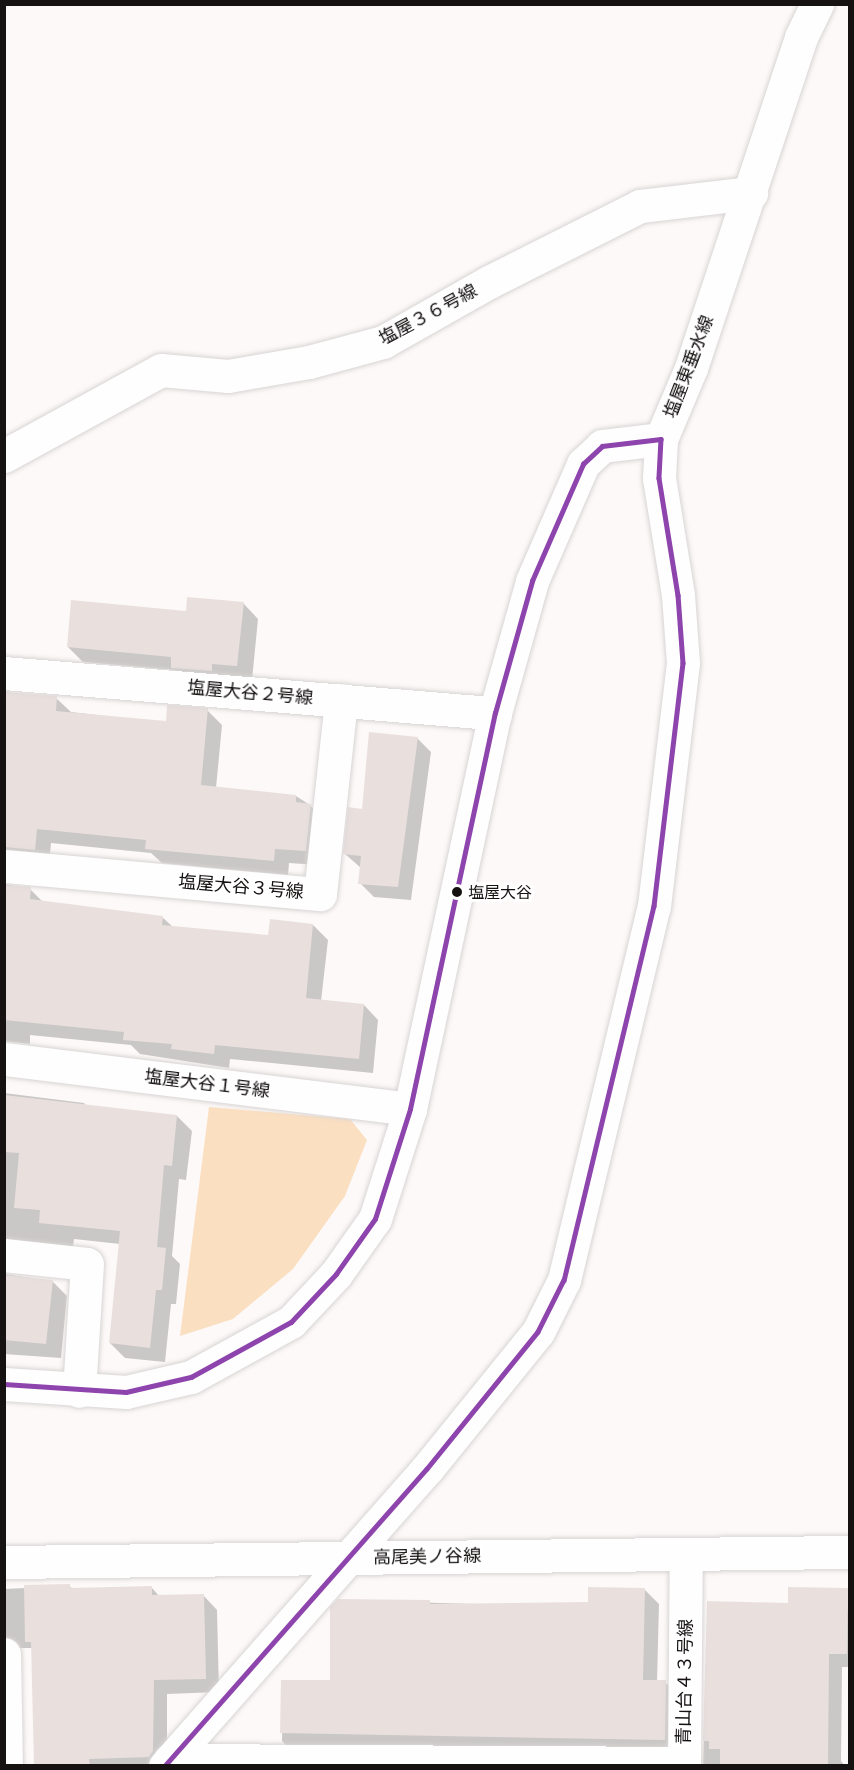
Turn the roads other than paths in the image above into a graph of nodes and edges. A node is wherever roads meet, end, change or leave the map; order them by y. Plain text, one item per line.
1 (818, 4) edge
2 (751, 193) junction
3 (661, 439) junction
4 (4, 456) edge
5 (4, 673) edge
6 (341, 700) junction
7 (495, 713) junction
8 (4, 866) edge
9 (4, 1059) edge
10 (410, 1109) junction
11 (4, 1256) edge
12 (4, 1383) edge
13 (79, 1391) junction
14 (849, 1552) edge
15 (686, 1554) junction
16 (348, 1558) junction
17 (4, 1562) edge
18 (4, 1654) edge
19 (167, 1763) edge
20 (6, 1766) edge

1 - 2 street, 塩屋東垂水線
2 - 3 street, 塩屋東垂水線
2 - 4 street, 塩屋３６号線
3 - 7 street
3 - 16 street, 塩屋東垂水線
5 - 6 street, 塩屋大谷２号線
6 - 7 street, 塩屋大谷２号線
6 - 8 street, 塩屋大谷３号線
7 - 10 street
9 - 10 street, 塩屋大谷１号線
10 - 13 street
11 - 13 street
12 - 13 street
14 - 15 street, 高尾美ノ谷線
15 - 16 street, 高尾美ノ谷線
15 - 19 street, 青山台４３号線
16 - 17 street, 高尾美ノ谷線
16 - 19 street, 塩屋東垂水線
18 - 20 street

